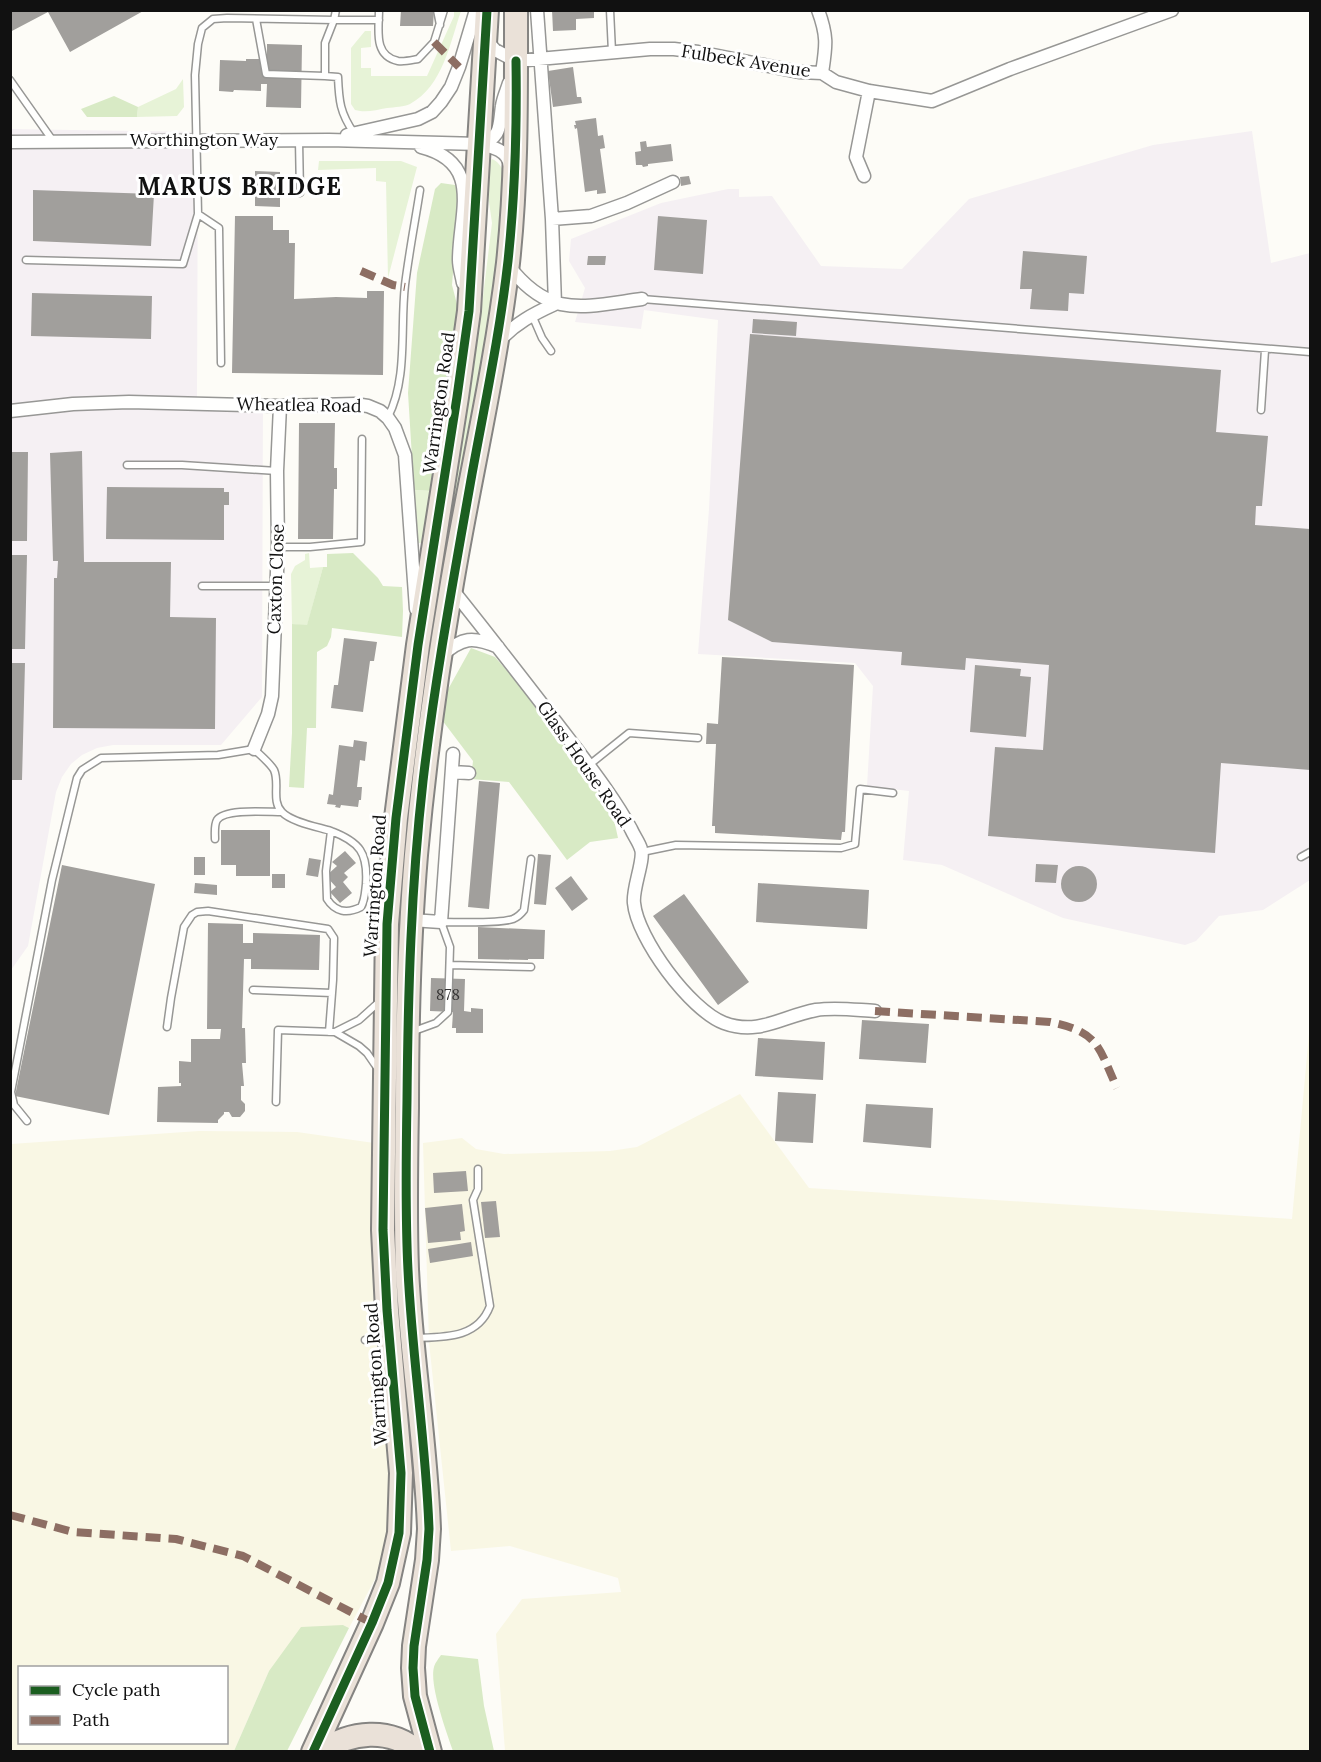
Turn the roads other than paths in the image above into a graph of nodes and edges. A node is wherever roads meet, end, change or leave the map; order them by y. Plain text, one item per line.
1 (336, 10) edge
2 (379, 10) edge
3 (437, 10) edge
4 (444, 10) edge
5 (476, 10) edge
6 (487, 10) edge
7 (516, 10) edge
8 (537, 10) edge
9 (610, 10) edge
10 (818, 10) edge
11 (1172, 10) edge
12 (1158, 13) edge
13 (256, 19) junction
14 (333, 20) junction
15 (379, 20) junction
16 (440, 27) junction
17 (486, 40) junction
18 (612, 52) junction
19 (540, 60) junction
20 (516, 61) junction
21 (822, 73) junction
22 (325, 76) junction
23 (10, 80) edge
24 (869, 91) junction
25 (354, 134) junction
26 (196, 140) junction
27 (299, 140) junction
28 (329, 140) junction
29 (10, 141) edge
30 (397, 141) junction
31 (53, 142) junction
32 (479, 144) junction
33 (864, 176) dead end
34 (673, 182) dead end
35 (513, 185) junction
36 (420, 190) dead end
37 (300, 193) dead end
38 (198, 214) junction
39 (552, 219) junction
40 (26, 260) dead end
41 (507, 264) junction
42 (642, 299) joint
43 (555, 304) junction
44 (469, 311) junction
45 (532, 314) junction
46 (497, 343) junction
47 (1265, 350) junction
48 (551, 351) dead end
49 (1311, 352) edge
50 (221, 363) dead end
51 (280, 406) junction
52 (1261, 410) dead end
53 (10, 411) edge
54 (388, 418) junction
55 (362, 439) dead end
56 (127, 465) dead end
57 (277, 471) junction
58 (278, 547) junction
59 (202, 586) dead end
60 (276, 586) junction
61 (451, 588) junction
62 (418, 645) junction
63 (499, 648) junction
64 (441, 656) junction
65 (698, 738) dead end
66 (254, 749) junction
67 (453, 754) dead end
68 (589, 765) junction
69 (452, 772) junction
70 (469, 773) dead end
71 (893, 793) dead end
72 (282, 812) junction
73 (331, 831) junction
74 (215, 839) dead end
75 (642, 852) junction
76 (1311, 852) edge
77 (1301, 857) dead end
78 (531, 860) dead end
79 (411, 920) junction
80 (441, 922) junction
81 (450, 965) junction
82 (531, 967) dead end
83 (253, 990) dead end
84 (332, 993) junction
85 (385, 996) junction
86 (875, 1011) dead end
87 (167, 1027) dead end
88 (332, 1032) junction
89 (407, 1033) junction
90 (384, 1079) junction
91 (276, 1102) dead end
92 (27, 1121) dead end
93 (478, 1169) dead end
94 (412, 1339) junction
95 (365, 1340) dead end
96 (390, 1340) junction
97 (313, 1752) edge
98 (321, 1752) edge
99 (418, 1752) edge
100 (430, 1752) edge

1 - 14 lane
2 - 15 lane
3 - 16 lane
4 - 16 lane
5 - 25 street
6 - 17 highway, Warrington Road
7 - 20 highway
8 - 19 street
9 - 18 lane
10 - 21 street
11 - 12 street, Fulbeck Avenue
12 - 24 street, Fulbeck Avenue
13 - 14 lane
13 - 22 lane
13 - 26 lane
14 - 15 lane
14 - 22 lane
15 - 16 lane
17 - 20 street
17 - 32 highway, Warrington Road
18 - 19 street, Fulbeck Avenue
18 - 21 street, Fulbeck Avenue
19 - 20 street, Fulbeck Avenue
19 - 39 street
20 - 32 street
20 - 35 highway
21 - 24 street, Fulbeck Avenue
22 - 25 lane
23 - 31 lane
24 - 33 street
25 - 28 street
26 - 27 street, Worthington Way
26 - 31 street, Worthington Way
26 - 38 lane
27 - 28 street, Worthington Way
27 - 37 lane
28 - 30 street, Worthington Way
29 - 31 street, Worthington Way
30 - 32 street, Worthington Way
30 - 44 street, Worthington Way
32 - 35 street, Worthington Way
32 - 44 highway, Warrington Road
34 - 39 street
35 - 41 highway
36 - 54 lane
38 - 40 lane
38 - 50 lane
39 - 43 street
41 - 43 street
41 - 46 highway
42 - 43 street
42 - 47 lane
43 - 45 street
44 - 62 highway, Warrington Road
45 - 46 street
45 - 48 lane
46 - 61 highway
47 - 49 lane
47 - 52 lane
51 - 53 street, Wheatlea Road
51 - 54 street, Wheatlea Road
51 - 57 street, Caxton Close
54 - 62 street, Wheatlea Road
55 - 58 lane
56 - 57 lane
57 - 58 street, Caxton Close
58 - 60 street, Caxton Close
59 - 60 lane
60 - 66 street, Caxton Close
61 - 63 street, Glass House Road
61 - 64 highway
62 - 85 highway, Warrington Road
63 - 64 street
63 - 68 street, Glass House Road
64 - 79 highway
65 - 68 lane
66 - 72 lane
66 - 92 lane
67 - 69 street
68 - 75 street, Glass House Road
69 - 70 street
69 - 80 street
71 - 75 lane
72 - 73 lane
72 - 74 lane
73 - 73 lane
75 - 86 street
76 - 77 lane
78 - 80 lane
79 - 80 street
79 - 89 highway
80 - 81 lane
81 - 82 lane
81 - 89 lane
83 - 84 lane
84 - 87 lane
84 - 88 lane
85 - 88 lane
85 - 90 highway, Warrington Road
88 - 90 lane
88 - 91 lane
89 - 94 highway
90 - 96 highway, Warrington Road
93 - 94 lane
94 - 96 lane
94 - 100 highway
95 - 96 lane
96 - 97 highway, Warrington Road
98 - 99 highway

